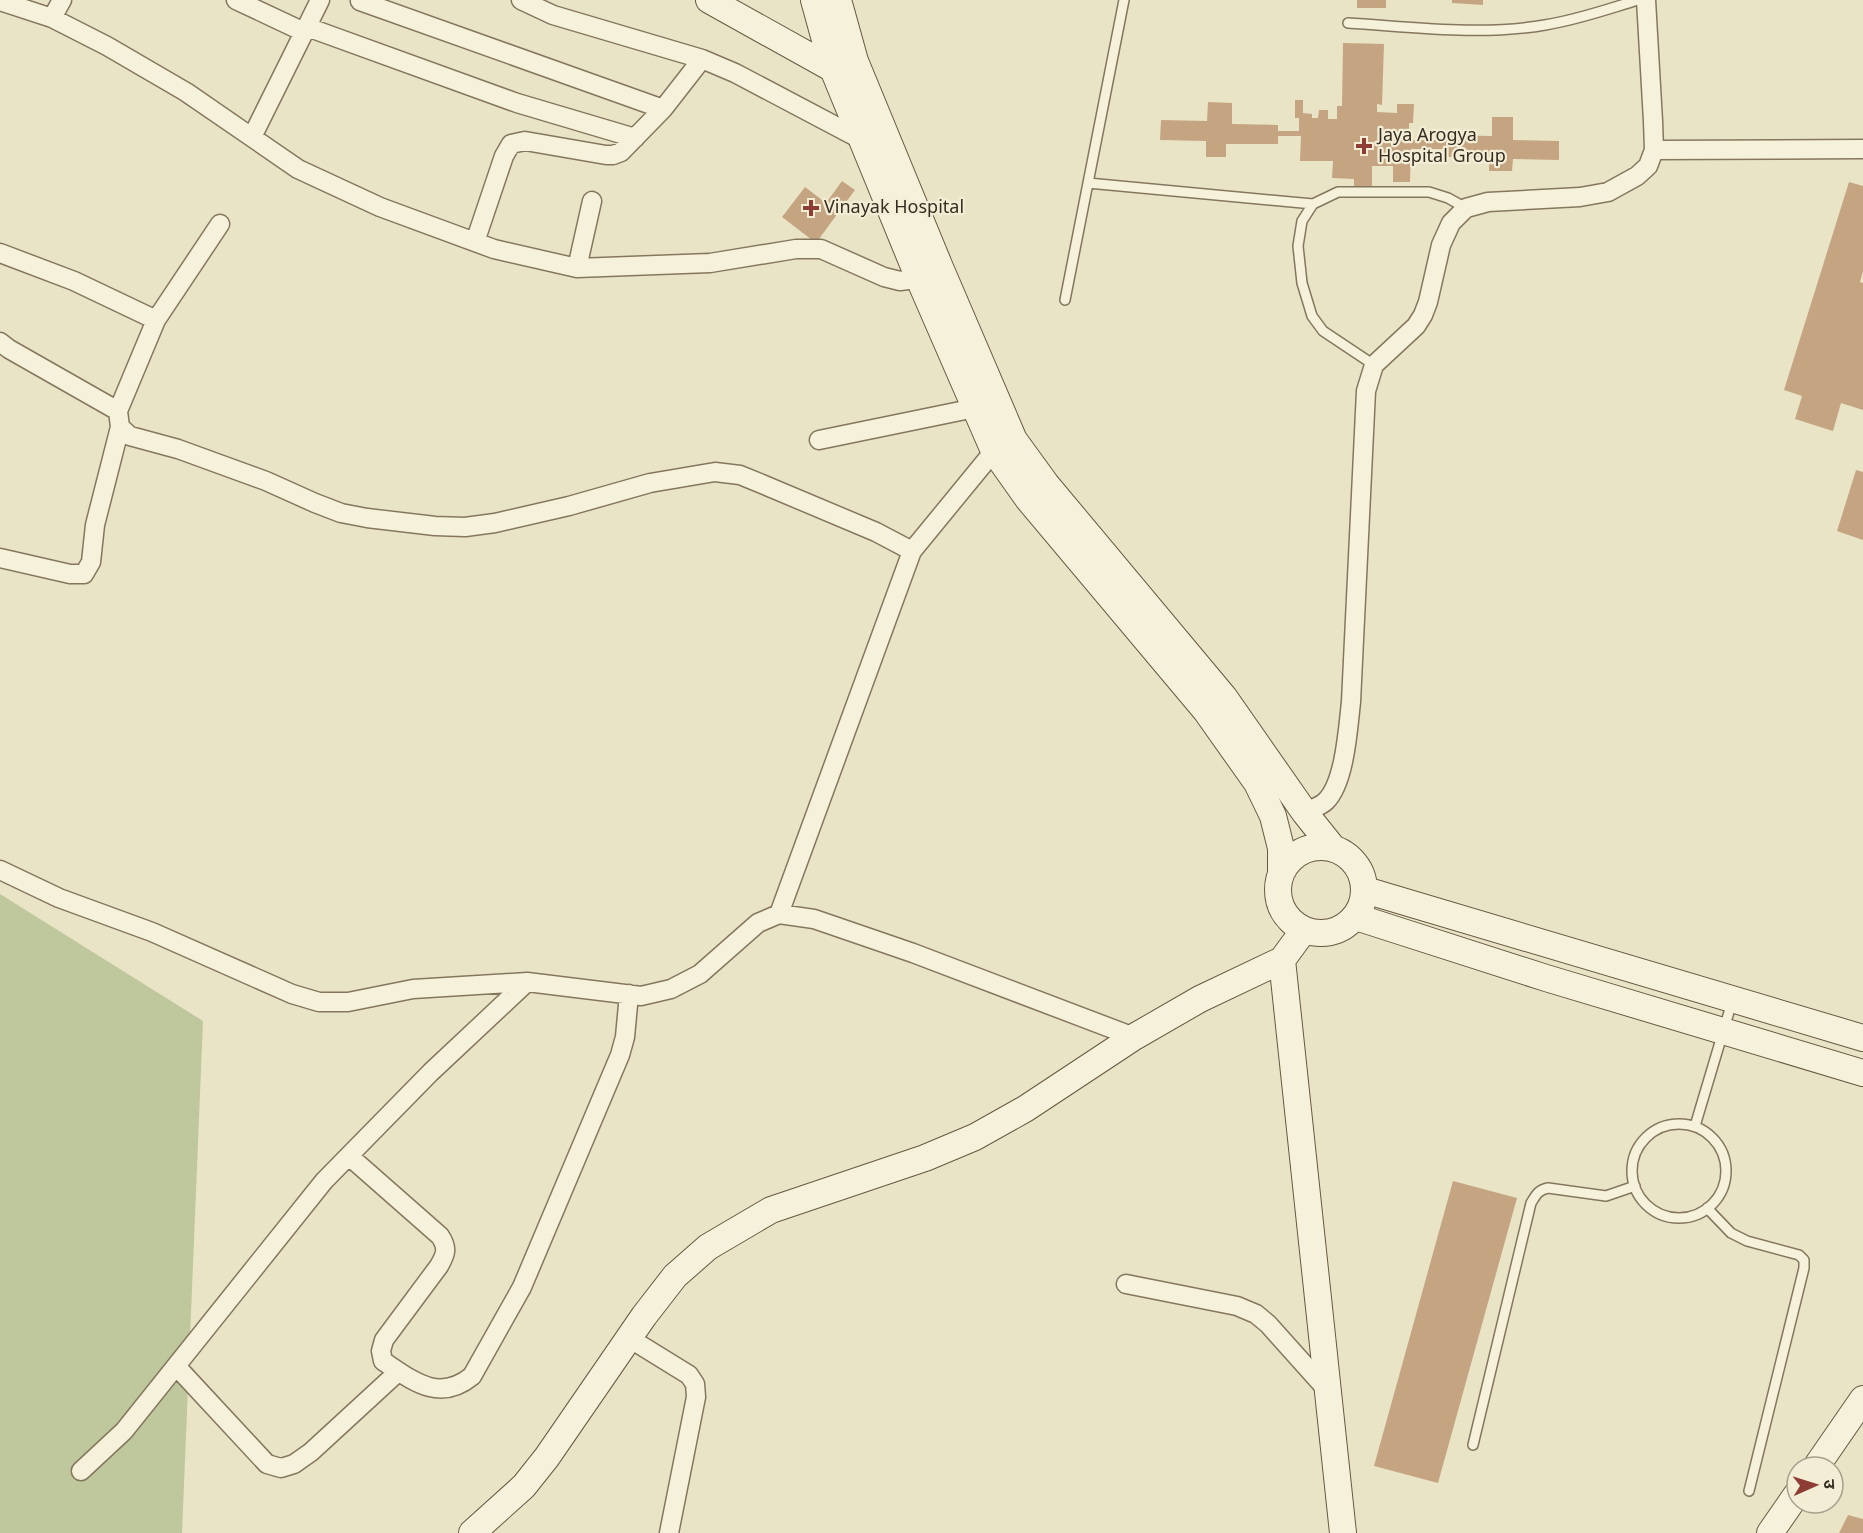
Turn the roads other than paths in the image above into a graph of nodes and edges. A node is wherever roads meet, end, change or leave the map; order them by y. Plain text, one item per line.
1 (62, 0) edge
2 (236, 0) edge
3 (320, 0) edge
4 (521, 0) edge
5 (709, 0) edge
6 (814, 0) edge
7 (838, 0) edge
8 (1124, 0) edge
9 (1638, 0) edge
10 (1646, 0) edge
11 (360, 1) edge
12 (0, 2) edge
13 (52, 18) junction
14 (1348, 22) dead end
15 (305, 30) junction
16 (702, 59) junction
17 (844, 65) junction
18 (663, 109) junction
19 (252, 137) junction
20 (635, 138) junction
21 (862, 140) junction
22 (1863, 149) edge
23 (1654, 150) junction
24 (1088, 183) junction
25 (592, 201) dead end
26 (1313, 204) junction
27 (1466, 208) junction
28 (220, 224) dead end
29 (475, 242) junction
30 (0, 253) edge
31 (577, 268) junction
32 (917, 274) junction
33 (1065, 300) dead end
34 (156, 320) junction
35 (0, 342) edge
36 (1374, 365) junction
37 (975, 408) junction
38 (119, 419) junction
39 (819, 440) dead end
40 (1004, 445) junction
41 (912, 551) junction
42 (0, 558) edge
43 (1305, 813) junction
44 (1333, 848) junction
45 (0, 870) edge
46 (1281, 873) junction
47 (1365, 890) junction
48 (779, 914) junction
49 (1356, 917) junction
50 (1304, 930) junction
51 (1282, 960) junction
52 (527, 982) junction
53 (628, 994) junction
54 (1733, 1000) junction
55 (1724, 1031) junction
56 (1134, 1037) junction
57 (1863, 1038) edge
58 (1863, 1072) edge
59 (1695, 1126) junction
60 (349, 1156) junction
61 (1635, 1186) junction
62 (1707, 1208) junction
63 (1126, 1284) dead end
64 (629, 1338) junction
65 (176, 1366) junction
66 (398, 1372) junction
67 (1328, 1391) junction
68 (1863, 1399) edge
69 (1473, 1445) dead end
70 (1824, 1455) edge
71 (81, 1471) dead end
72 (1749, 1491) dead end
73 (1785, 1511) edge
74 (472, 1533) edge
75 (669, 1533) edge
76 (1343, 1533) edge
77 (1770, 1533) edge

1 - 13 street
2 - 15 street
3 - 15 street
4 - 16 street
5 - 17 main road
6 - 17 main road
7 - 17 main road
8 - 24 lane
9 - 14 lane
10 - 23 street
11 - 18 street
12 - 13 street
13 - 19 street
15 - 19 street
15 - 20 street
16 - 18 street
16 - 21 street
17 - 21 main road
17 - 40 main road
18 - 20 street
19 - 29 street
20 - 29 street
21 - 32 main road
22 - 23 street
23 - 27 street
24 - 26 lane
24 - 33 lane
25 - 31 street
26 - 27 lane
26 - 36 lane
27 - 36 street
28 - 34 street
29 - 31 street
30 - 34 street
31 - 32 street
32 - 37 main road
34 - 38 street
35 - 38 street
36 - 43 street
37 - 39 street
37 - 40 main road
38 - 41 street
38 - 42 street
40 - 41 street
40 - 43 main road
40 - 46 main road
41 - 48 street
43 - 44 main road
44 - 46 main road
44 - 47 main road
45 - 52 street
46 - 50 main road
47 - 49 main road
47 - 54 main road
48 - 53 street
48 - 56 street
49 - 50 main road
49 - 55 main road
50 - 51 main road
51 - 56 main road
51 - 67 main road
52 - 53 street
52 - 60 street
53 - 66 street
54 - 55 lane
54 - 57 main road
55 - 58 main road
55 - 59 lane
56 - 64 main road
59 - 61 lane
59 - 62 lane
60 - 65 street
60 - 66 street
61 - 62 lane
61 - 69 lane
62 - 72 lane
63 - 67 street
64 - 74 main road
64 - 75 street
65 - 66 street
65 - 71 street
67 - 76 main road
68 - 70 main road
73 - 77 main road

